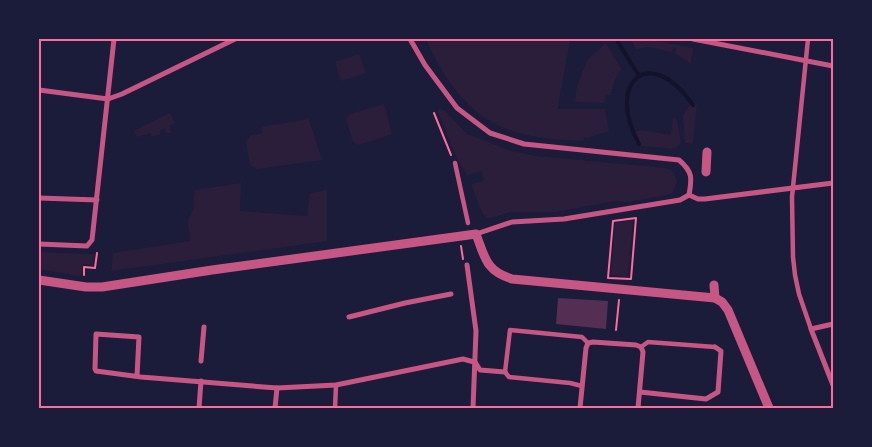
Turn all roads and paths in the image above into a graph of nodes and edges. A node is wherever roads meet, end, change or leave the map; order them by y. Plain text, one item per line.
1 (114, 39) edge
2 (235, 39) edge
3 (410, 39) edge
4 (693, 39) edge
5 (808, 39) edge
6 (805, 61) junction
7 (833, 66) edge
8 (39, 90) edge
9 (108, 99) junction
10 (434, 113) dead end
11 (707, 152) dead end
12 (455, 163) joint
13 (706, 172) dead end
14 (833, 183) edge
15 (793, 187) junction
16 (689, 195) junction
17 (39, 198) edge
18 (97, 200) junction
19 (468, 223) dead end
20 (476, 234) junction
21 (39, 244) edge
22 (461, 246) dead end
23 (97, 253) dead end
24 (465, 263) joint
25 (84, 275) dead end
26 (608, 278) dead end
27 (631, 279) dead end
28 (39, 280) edge
29 (714, 285) dead end
30 (451, 294) dead end
31 (715, 298) junction
32 (619, 302) dead end
33 (349, 317) dead end
34 (833, 324) edge
35 (204, 327) dead end
36 (811, 329) junction
37 (616, 330) dead end
38 (588, 343) junction
39 (641, 347) junction
40 (715, 347) joint
41 (201, 361) dead end
42 (474, 362) junction
43 (506, 372) junction
44 (137, 376) junction
45 (201, 382) junction
46 (336, 385) junction
47 (833, 385) edge
48 (582, 386) junction
49 (277, 388) junction
50 (640, 392) junction
51 (199, 408) edge
52 (275, 408) edge
53 (335, 408) edge
54 (473, 408) edge
55 (580, 408) edge
56 (638, 408) edge
57 (768, 408) edge

1 - 9 street
2 - 9 street
3 - 16 street
4 - 6 street
5 - 6 street
6 - 7 street
6 - 15 street
8 - 9 street
9 - 18 street
10 - 12 path
11 - 13 street
12 - 19 street
14 - 15 street
15 - 16 street
15 - 36 street
16 - 20 street
17 - 18 street
18 - 21 street
20 - 28 street
20 - 31 street
22 - 24 path
23 - 25 path
24 - 42 street
26 - 27 path
29 - 31 street
30 - 33 street
31 - 57 street
32 - 37 path
34 - 36 street
35 - 41 street
36 - 47 street
38 - 39 street
38 - 43 street
38 - 48 street
39 - 40 street
39 - 50 street
40 - 50 street
42 - 43 street
42 - 46 street
42 - 54 street
43 - 48 street
44 - 44 street
44 - 45 street
45 - 49 street
45 - 51 street
46 - 49 street
46 - 53 street
48 - 55 street
49 - 52 street
50 - 56 street

